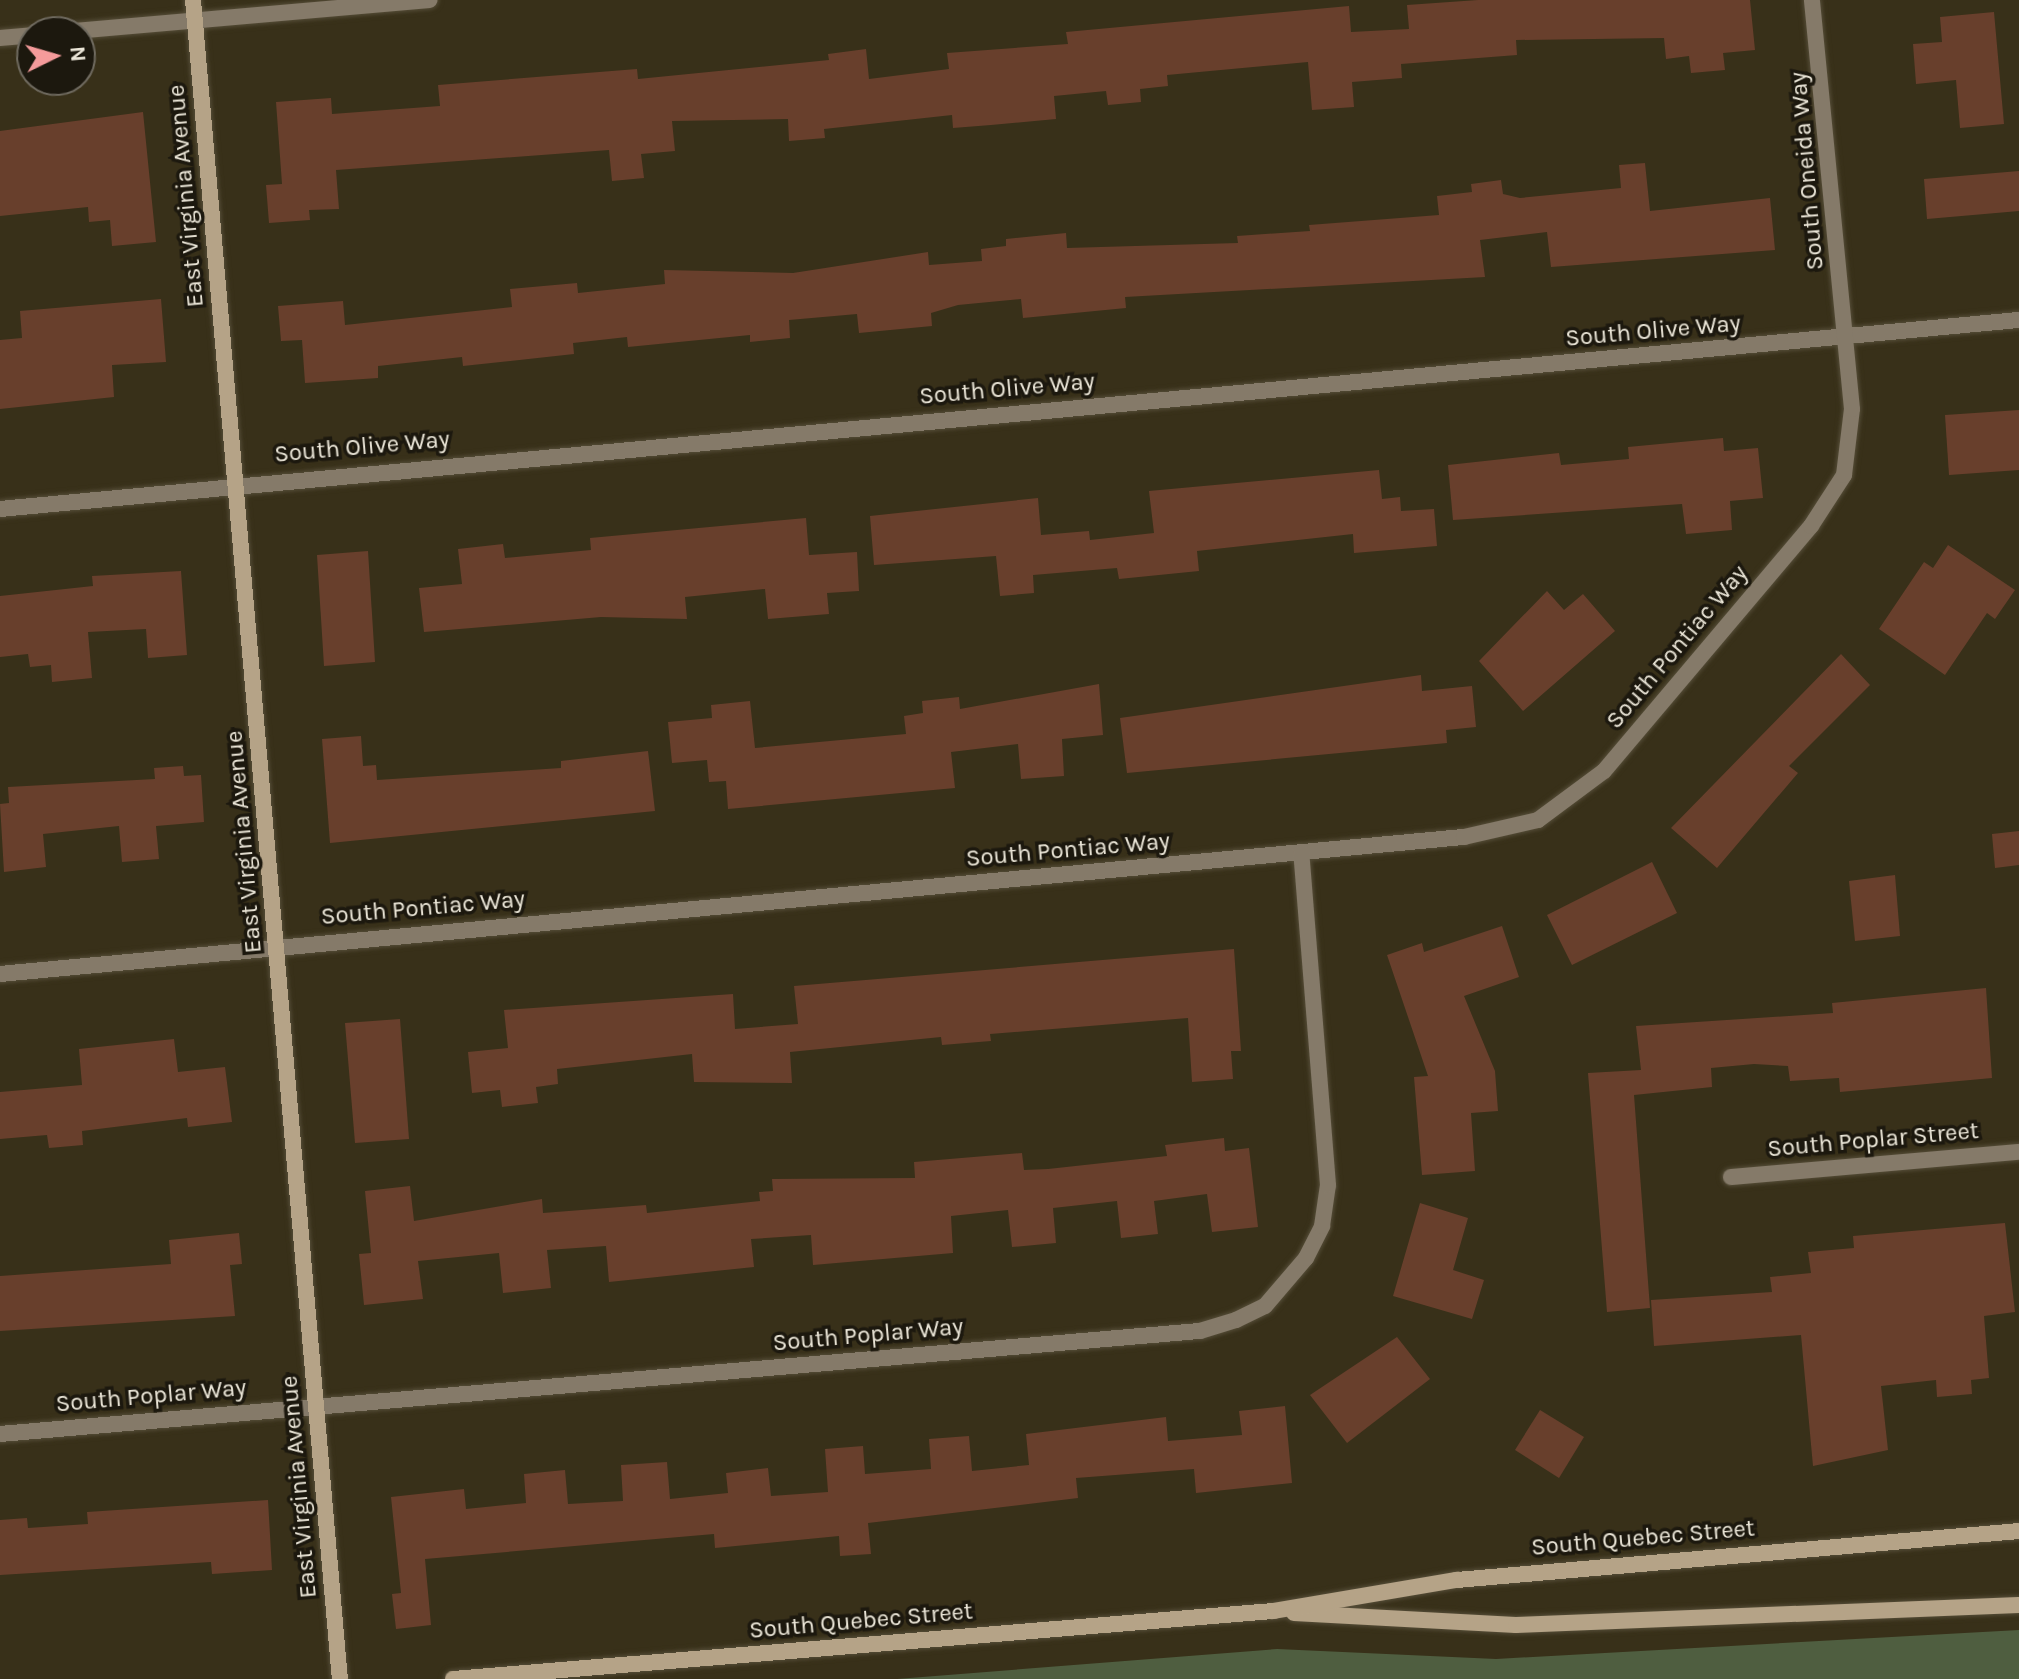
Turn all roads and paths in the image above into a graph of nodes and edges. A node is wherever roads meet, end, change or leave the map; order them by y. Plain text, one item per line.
1 (193, 0) edge
2 (430, 0) edge
3 (1812, 0) edge
4 (195, 20) junction
5 (96, 29) edge
6 (2019, 320) edge
7 (1846, 338) junction
8 (235, 483) junction
9 (0, 509) edge
10 (1301, 853) junction
11 (277, 945) junction
12 (0, 974) edge
13 (2019, 1152) edge
14 (1731, 1177) dead end
15 (316, 1405) junction
16 (0, 1434) edge
17 (2019, 1531) edge
18 (2019, 1605) edge
19 (1273, 1611) junction
20 (340, 1679) edge
21 (453, 1679) edge

1 - 4 main road, East Virginia Avenue
2 - 4 street
3 - 7 street, South Oneida Way
4 - 5 street
4 - 8 main road, East Virginia Avenue
6 - 7 street, South Olive Way
7 - 8 street, South Olive Way
7 - 10 street, South Pontiac Way
8 - 9 street, South Olive Way
8 - 11 main road, East Virginia Avenue
10 - 11 street, South Pontiac Way
10 - 15 street, South Poplar Way
11 - 12 street, South Pontiac Way
11 - 15 main road, East Virginia Avenue
13 - 14 street, South Poplar Street
15 - 16 street, South Poplar Way
15 - 20 main road, East Virginia Avenue
17 - 19 main road, South Quebec Street
18 - 19 main road, South Quebec Street
19 - 21 main road, South Quebec Street

